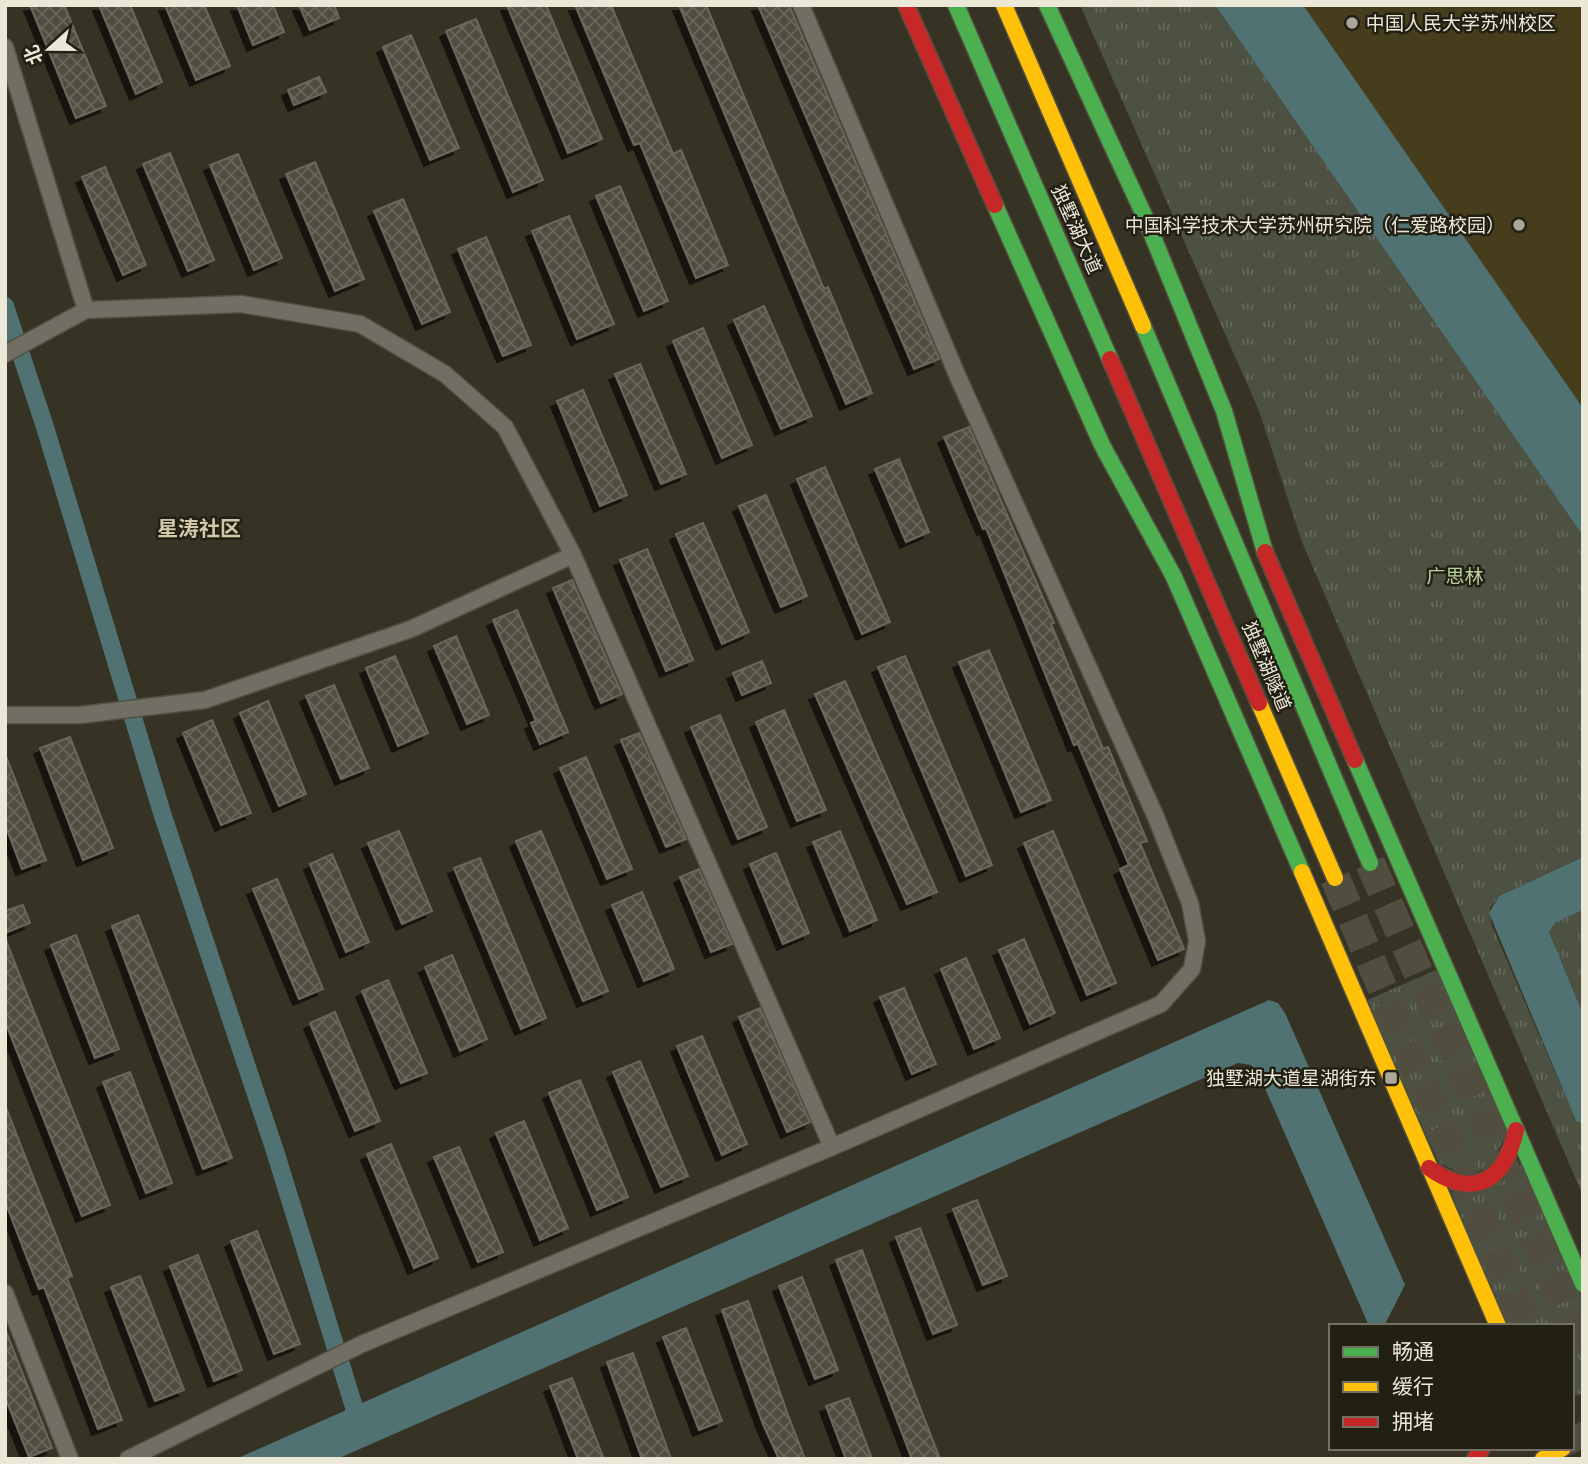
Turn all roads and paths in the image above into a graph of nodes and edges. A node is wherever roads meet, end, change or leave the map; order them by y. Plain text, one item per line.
1 (801, 5) edge
2 (906, 5) edge
3 (956, 5) edge
4 (1004, 5) edge
5 (1047, 5) edge
6 (5, 47) edge
7 (86, 310) junction
8 (5, 354) edge
9 (1198, 454) joint
10 (1160, 470) joint
11 (573, 555) junction
12 (5, 715) edge
13 (1370, 863) tunnel mouth
14 (1335, 878) tunnel mouth
15 (1516, 1130) junction
16 (832, 1147) junction
17 (1429, 1168) junction
18 (1583, 1284) edge
19 (5, 1293) edge
20 (1497, 1324) edge
21 (70, 1459) edge
22 (128, 1459) edge

1 - 16 street
2 - 17 main road
3 - 10 main road, 独墅湖大道
4 - 9 main road, 独墅湖大道
5 - 15 main road
6 - 7 street
7 - 8 street
7 - 11 street
9 - 13 main road, 独墅湖隧道
10 - 14 main road, 独墅湖隧道
11 - 12 street
11 - 16 street
15 - 17 main road
15 - 18 main road
16 - 22 street
17 - 20 main road
19 - 21 street

